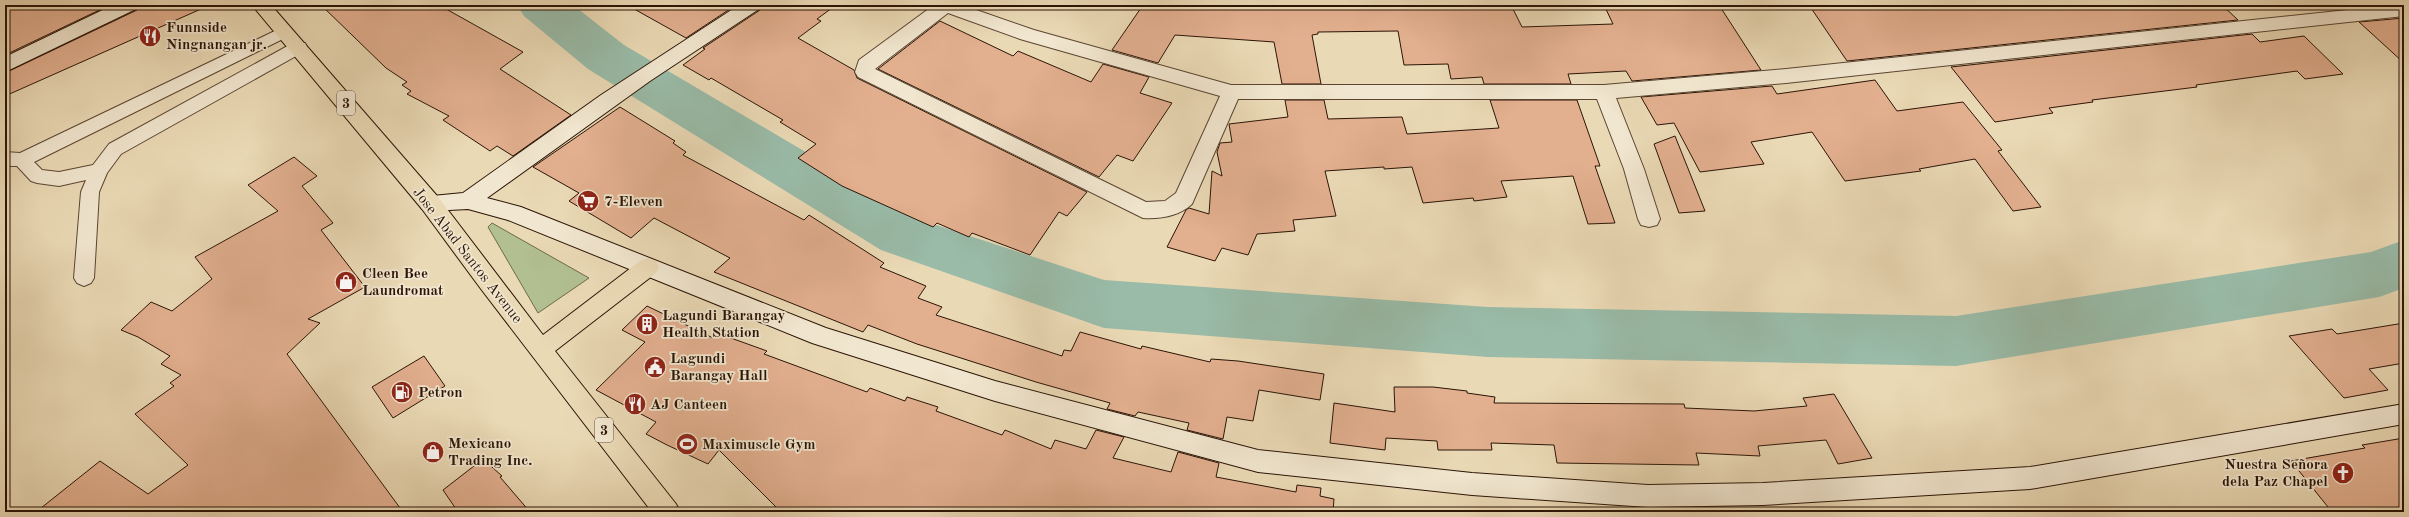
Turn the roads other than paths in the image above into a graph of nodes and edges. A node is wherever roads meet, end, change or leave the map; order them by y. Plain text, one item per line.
1 (129, 5) edge
2 (261, 5) edge
3 (752, 5) edge
4 (945, 5) edge
5 (2404, 10) edge
6 (283, 32) junction
7 (299, 47) junction
8 (5, 65) edge
9 (1231, 92) junction
10 (1604, 92) junction
11 (13, 160) edge
12 (99, 170) junction
13 (468, 201) junction
14 (430, 203) junction
15 (1649, 219) dead end
16 (648, 267) junction
17 (84, 278) dead end
18 (541, 349) junction
19 (2404, 414) edge
20 (667, 512) edge

1 - 8 street
2 - 6 highway, Jose Abad Santos Avenue / 3
3 - 13 street
4 - 9 street
4 - 9 street
5 - 10 street
6 - 7 highway, Jose Abad Santos Avenue / 3
6 - 11 lane
7 - 12 lane
7 - 14 highway, Jose Abad Santos Avenue / 3
9 - 10 street
10 - 15 street
11 - 12 lane
12 - 17 lane
13 - 14 street
13 - 16 street
14 - 18 highway, Jose Abad Santos Avenue / 3
16 - 18 highway
16 - 19 street
18 - 20 highway, Jose Abad Santos Avenue / 3

